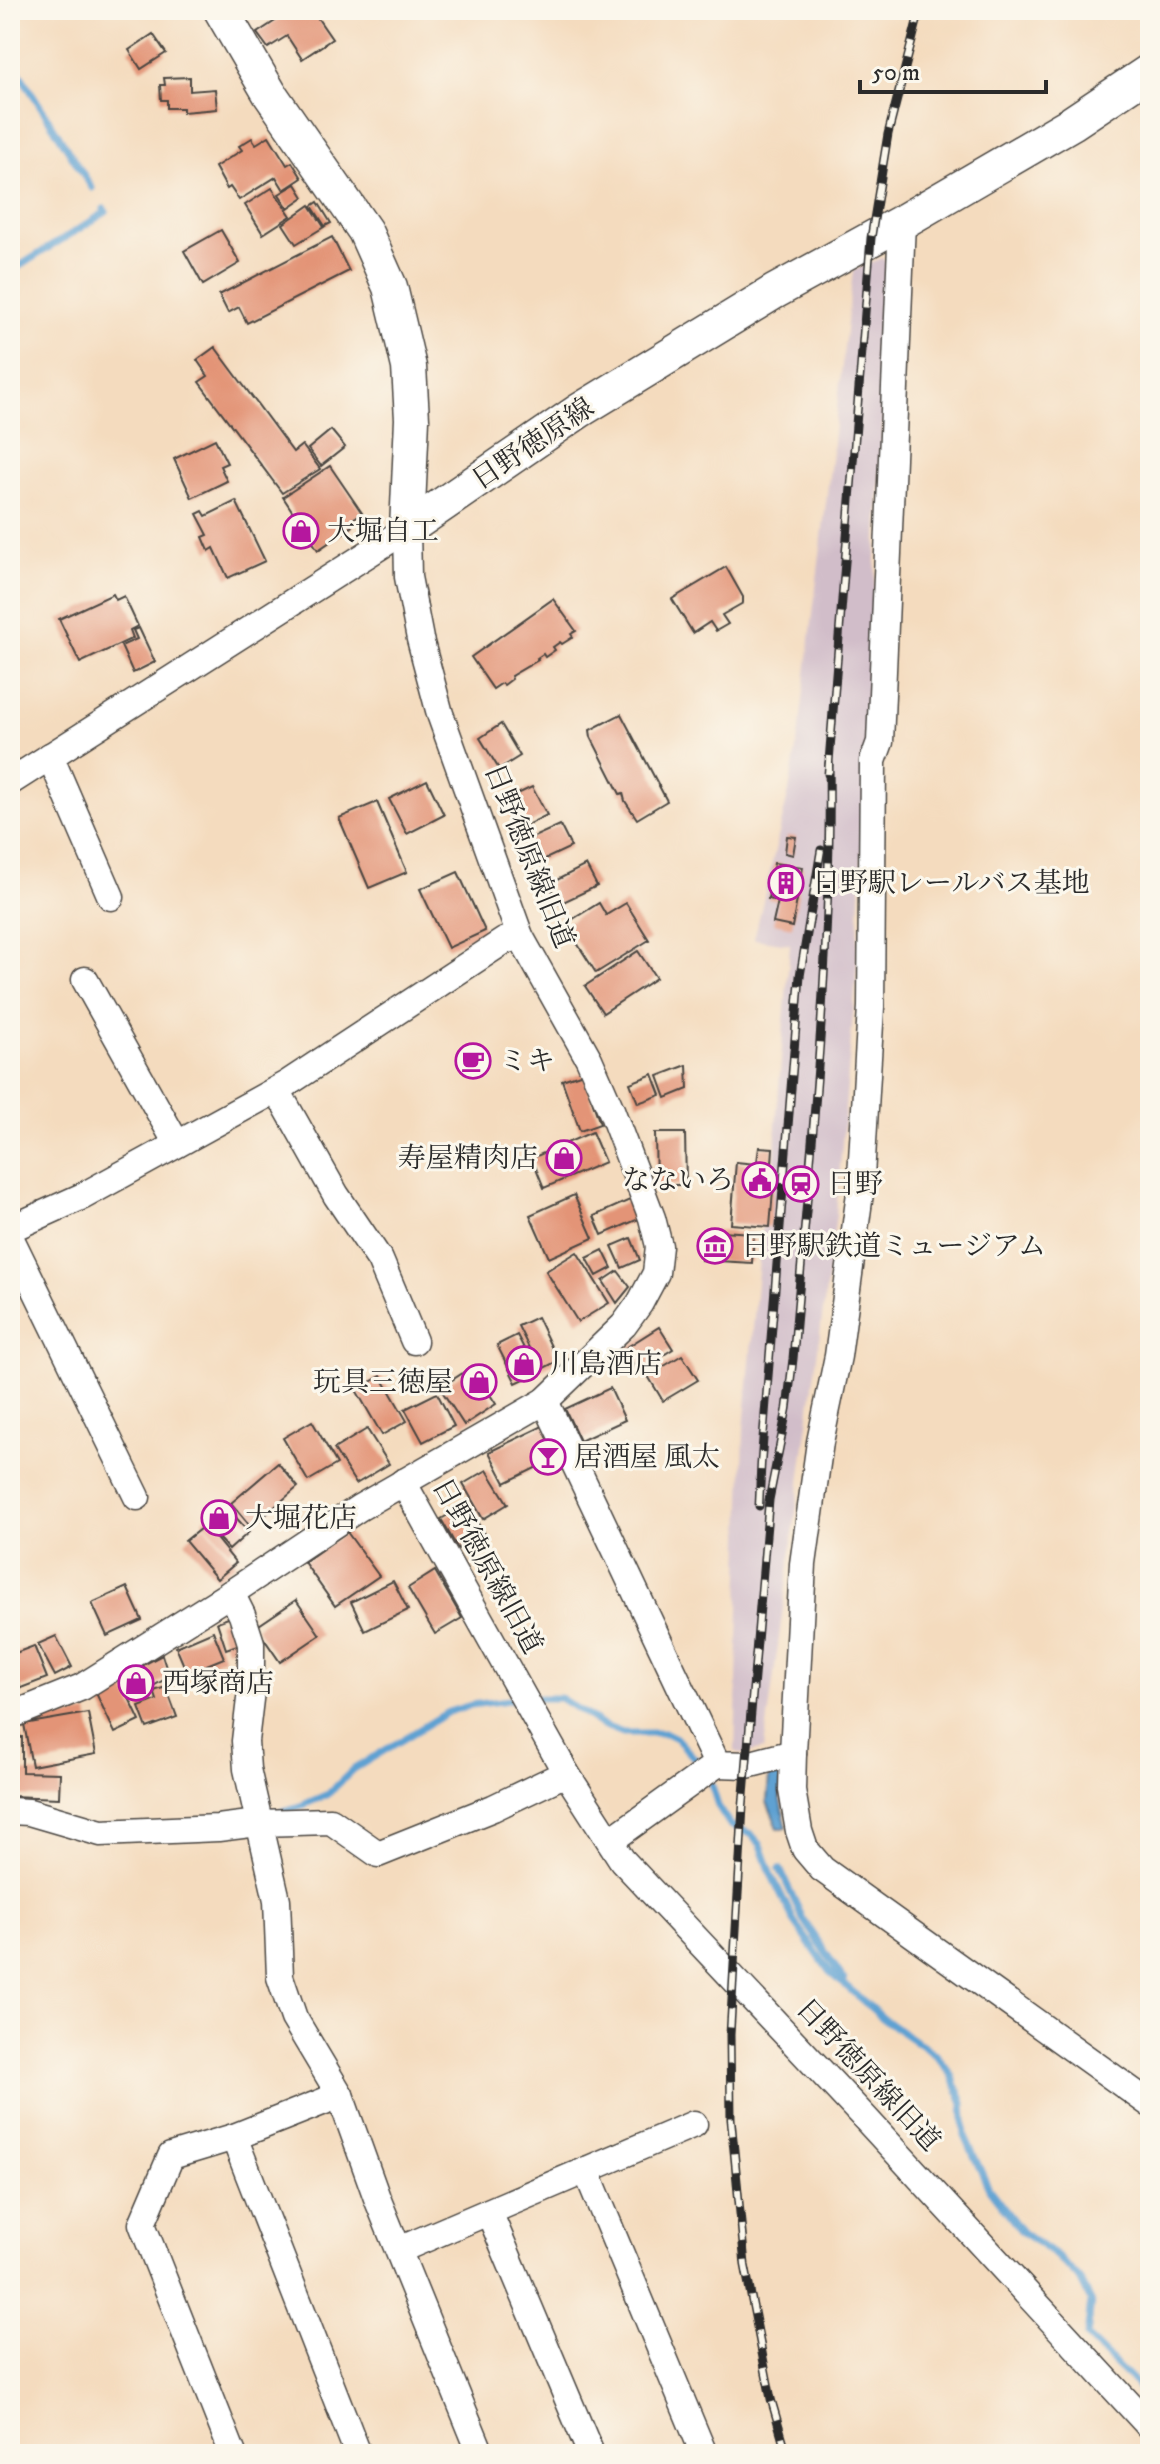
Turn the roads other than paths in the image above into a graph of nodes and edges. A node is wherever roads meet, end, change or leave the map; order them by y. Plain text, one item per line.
1 (221, 10) edge
2 (1150, 71) edge
3 (902, 222) junction
4 (407, 529) junction
5 (50, 756) junction
6 (10, 782) edge
7 (111, 897) dead end
8 (520, 936) junction
9 (85, 980) dead end
10 (277, 1090) junction
11 (177, 1144) junction
12 (10, 1229) edge
13 (10, 1237) edge
14 (414, 1341) dead end
15 (545, 1401) junction
16 (403, 1482) junction
17 (137, 1497) dead end
18 (231, 1593) junction
19 (10, 1716) edge
20 (793, 1753) junction
21 (717, 1764) junction
22 (566, 1773) junction
23 (10, 1811) edge
24 (258, 1823) junction
25 (610, 1841) junction
26 (340, 2095) junction
27 (1150, 2104) edge
28 (694, 2124) dead end
29 (234, 2137) junction
30 (586, 2170) junction
31 (489, 2212) junction
32 (399, 2250) junction
33 (1150, 2427) edge
34 (233, 2454) edge
35 (358, 2454) edge
36 (481, 2454) edge
37 (591, 2454) edge
38 (704, 2454) edge

1 - 4 main road
2 - 3 main road, 日野徳原線
3 - 4 main road, 日野徳原線
3 - 20 street
4 - 5 street
4 - 8 street, 日野徳原線旧道
5 - 6 street
5 - 7 street
8 - 10 street
8 - 15 street, 日野徳原線旧道
9 - 11 street
10 - 11 street
10 - 14 street
11 - 12 street
13 - 17 street
15 - 16 street, 日野徳原線旧道
15 - 21 street
16 - 18 street
16 - 22 street, 日野徳原線旧道
18 - 19 street
18 - 24 street
20 - 21 street
20 - 27 street
21 - 25 street
22 - 24 street
22 - 25 street, 日野徳原線旧道
23 - 24 street
24 - 26 street
25 - 33 street, 日野徳原線旧道
26 - 29 street
26 - 32 street
28 - 30 street
29 - 34 street
29 - 35 street
30 - 31 street
30 - 38 street
31 - 32 street
31 - 37 street
32 - 36 street

